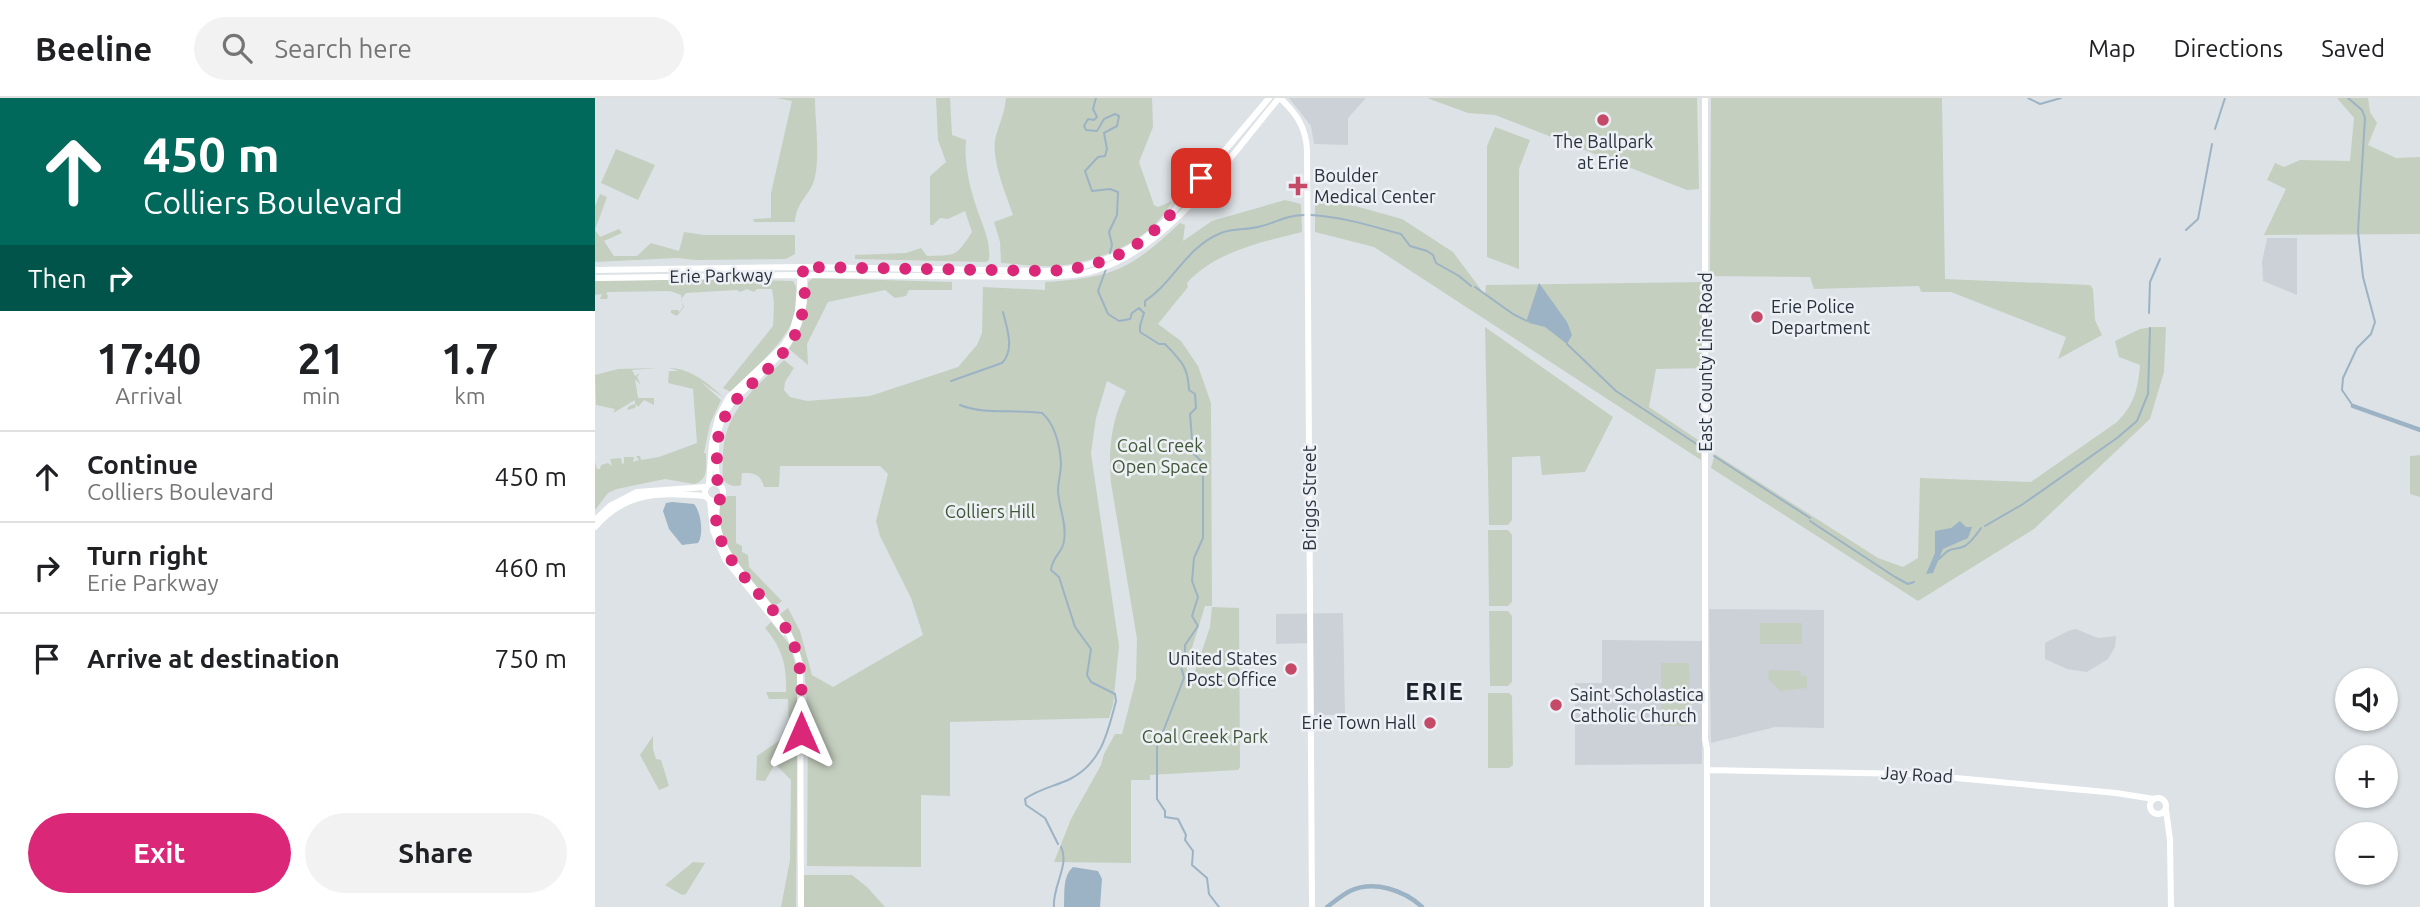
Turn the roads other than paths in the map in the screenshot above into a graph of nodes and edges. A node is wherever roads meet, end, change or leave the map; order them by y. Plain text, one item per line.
1 (1269, 98) edge
2 (1279, 98) edge
3 (1705, 98) edge
4 (1129, 253) junction
5 (802, 267) junction
6 (595, 268) edge
7 (1085, 270) junction
8 (802, 275) junction
9 (595, 278) edge
10 (718, 484) junction
11 (707, 486) junction
12 (707, 498) junction
13 (718, 500) junction
14 (595, 520) edge
15 (595, 527) edge
16 (795, 647) junction
17 (1707, 770) junction
18 (2127, 794) junction
19 (2154, 799) junction
20 (2150, 807) junction
21 (2166, 810) junction
22 (2156, 814) junction
23 (2167, 827) junction
24 (801, 907) edge
25 (1312, 907) edge
26 (1707, 907) edge
27 (2171, 907) edge

1 - 4 street, Erie Parkway
2 - 4 street, Erie Parkway
2 - 25 street, Briggs Street
3 - 17 street, East County Line Road
4 - 7 street, Erie Parkway
5 - 6 street, Erie Parkway
5 - 7 street, Erie Parkway
5 - 8 street
7 - 8 street, Erie Parkway
8 - 9 street, Erie Parkway
8 - 10 street
8 - 11 street
10 - 11 street
10 - 13 street
11 - 12 street
11 - 14 street
12 - 13 street
12 - 15 street
12 - 16 street
13 - 16 street
16 - 24 street
17 - 18 street, Jay Road
17 - 26 street, East County Line Road
18 - 19 street, Jay Road
18 - 20 street, Jay Road
19 - 20 street
19 - 21 street
20 - 22 street
21 - 22 street
21 - 23 street
22 - 23 street
23 - 27 street

